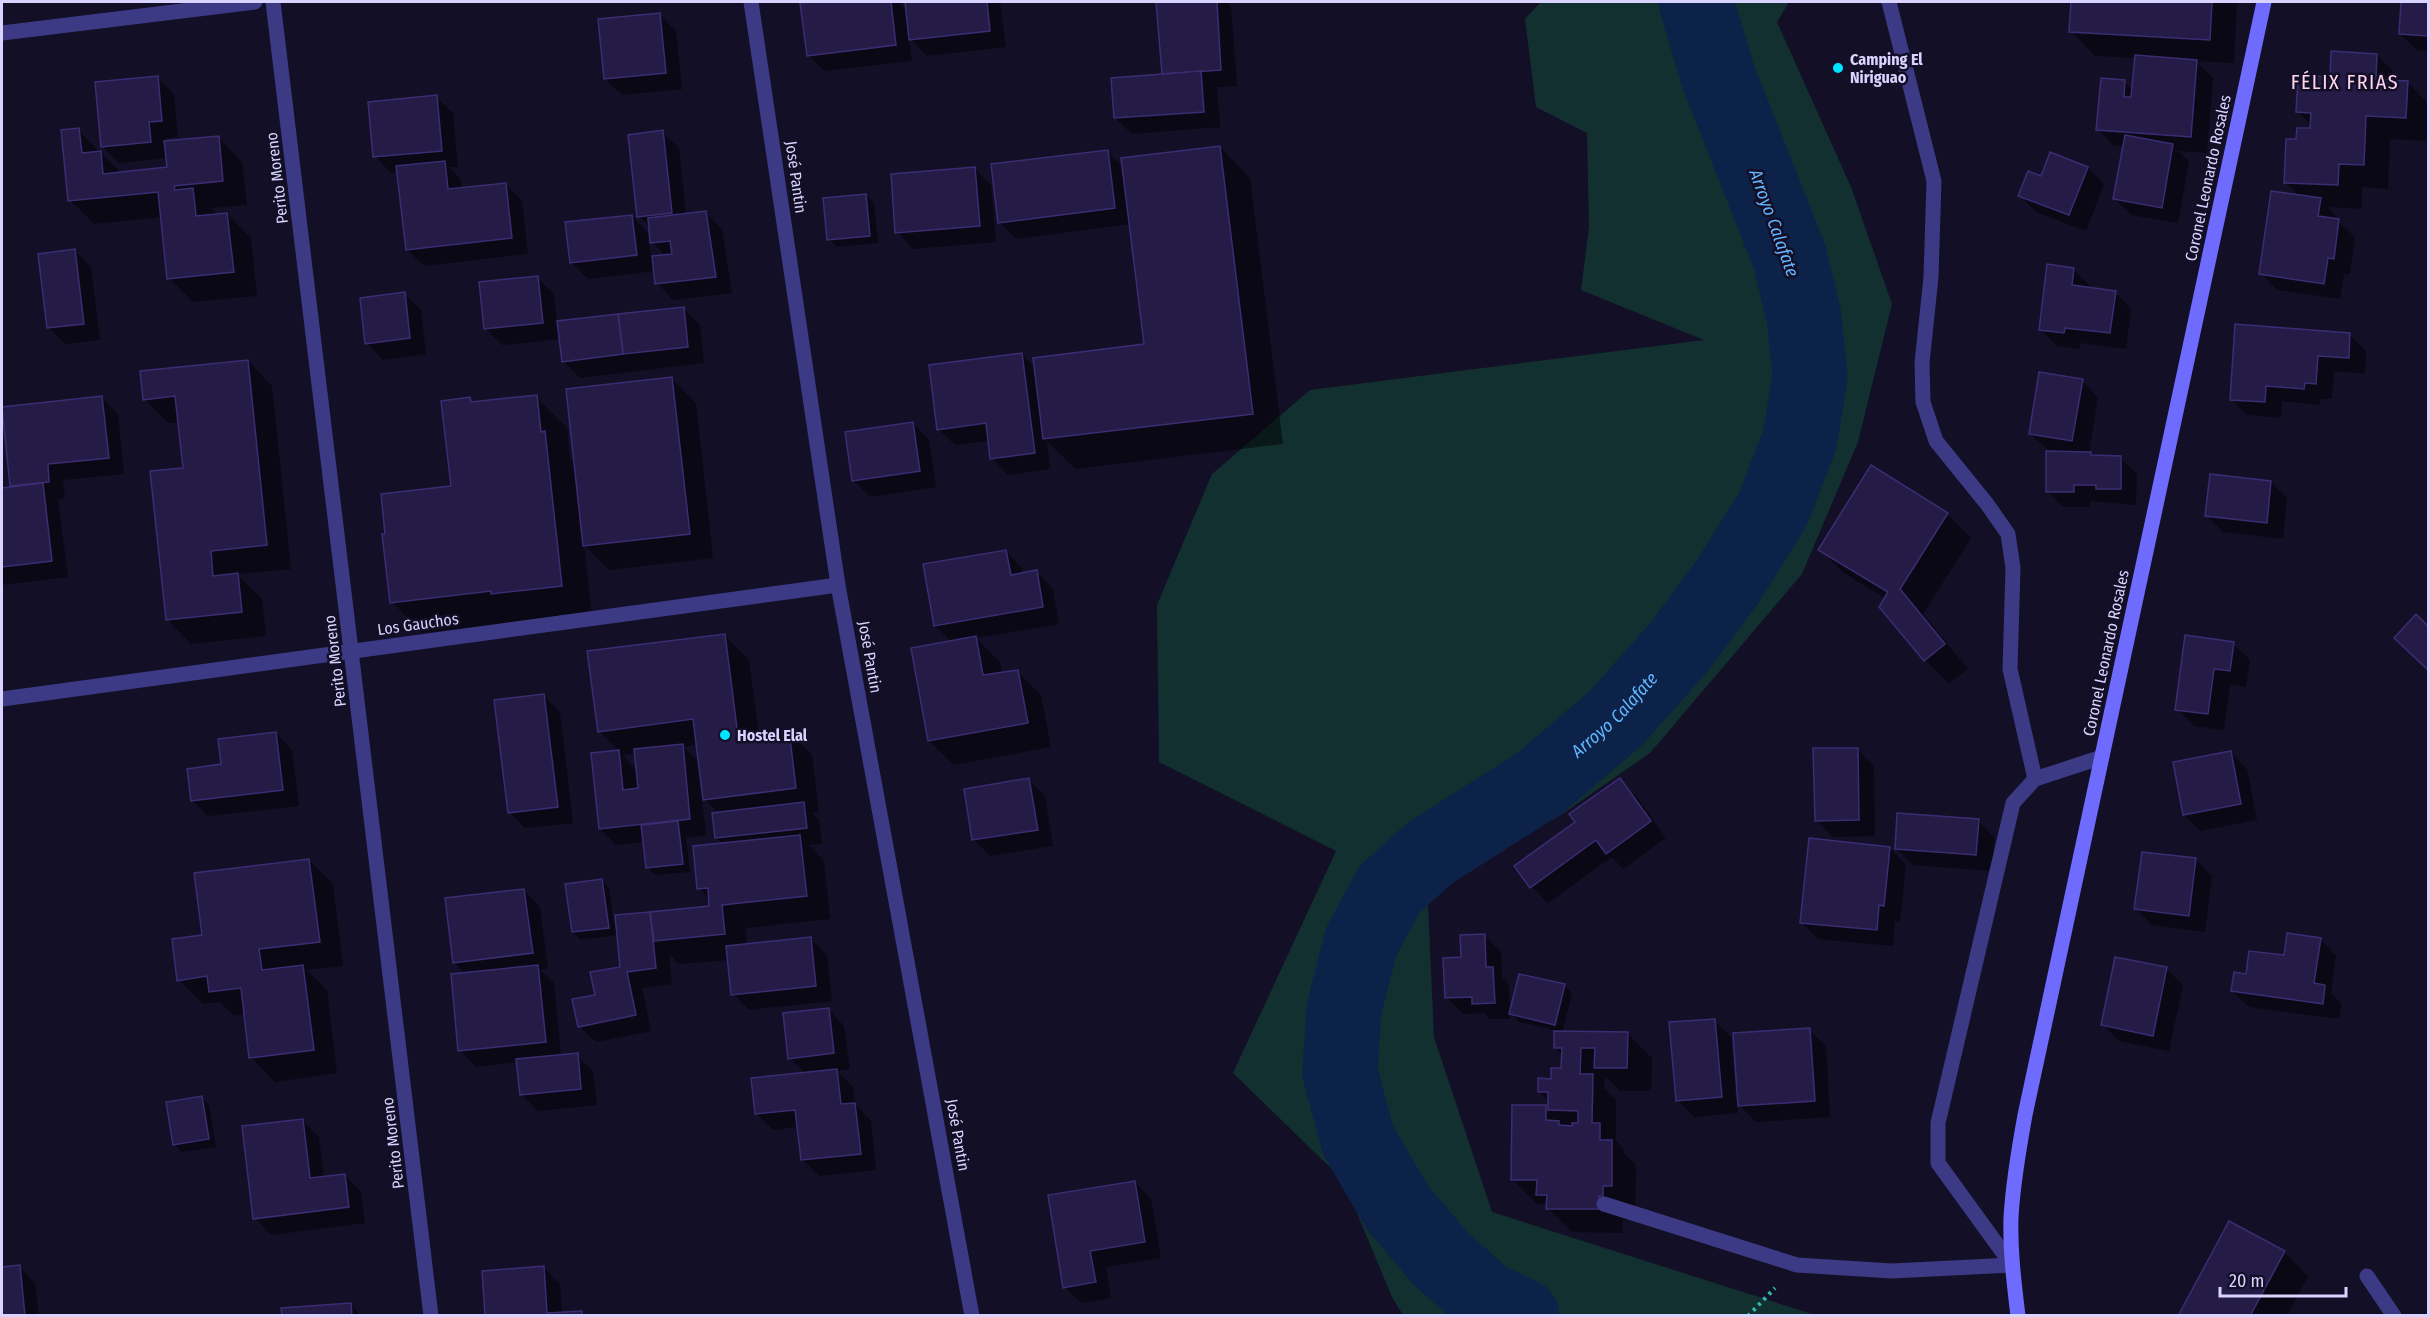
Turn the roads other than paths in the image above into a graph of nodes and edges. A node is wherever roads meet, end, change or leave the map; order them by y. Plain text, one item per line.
1 (255, 2) edge
2 (273, 2) edge
3 (751, 2) edge
4 (1889, 2) edge
5 (2264, 2) edge
6 (2, 33) edge
7 (838, 585) junction
8 (353, 651) junction
9 (2, 699) edge
10 (2102, 757) junction
11 (2035, 779) junction
12 (1604, 1204) dead end
13 (2012, 1264) junction
14 (2367, 1276) dead end
15 (431, 1316) edge
16 (972, 1316) edge
17 (2018, 1316) edge
18 (2394, 1316) edge

1 - 6 street
2 - 8 street, Perito Moreno
3 - 7 street, José Pantin
4 - 11 street
5 - 10 main road, Coronel Leonardo Rosales
7 - 8 street, Los Gauchos
7 - 16 street, José Pantin
8 - 9 street, Los Gauchos
8 - 15 street, Perito Moreno
10 - 11 street
10 - 13 main road, Coronel Leonardo Rosales
11 - 13 street
12 - 13 street
13 - 17 main road, Coronel Leonardo Rosales
14 - 18 street

